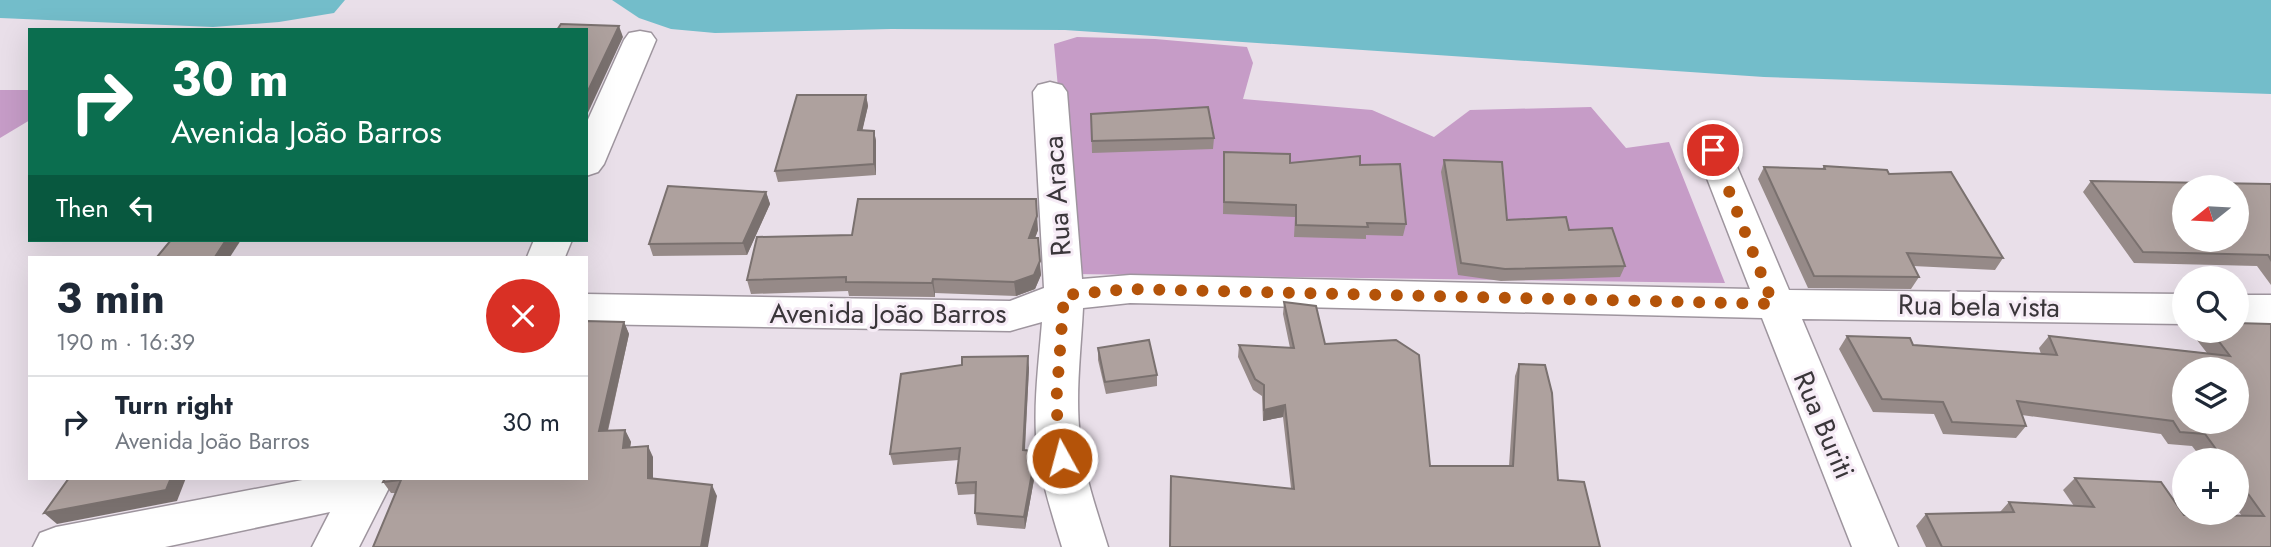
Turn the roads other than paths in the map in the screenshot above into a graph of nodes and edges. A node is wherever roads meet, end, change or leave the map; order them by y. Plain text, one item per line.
1 (640, 40) dead end
2 (1050, 92) dead end
3 (1713, 150) dead end
4 (588, 159) edge
5 (1064, 295) junction
6 (1773, 304) junction
7 (588, 309) edge
8 (2172, 309) edge
9 (2249, 310) edge
10 (2271, 310) edge
11 (370, 482) edge
12 (56, 547) edge
13 (335, 547) edge
14 (1085, 547) edge
15 (1875, 547) edge

1 - 4 street
2 - 5 street, Rua Araca
3 - 6 street, Rua Buriti
5 - 6 street, Avenida João Barros
5 - 7 street, Avenida João Barros
5 - 14 street, Rua Araca
6 - 8 street, Rua bela vista
6 - 15 street, Rua Buriti
9 - 10 street
11 - 12 street
11 - 13 street

